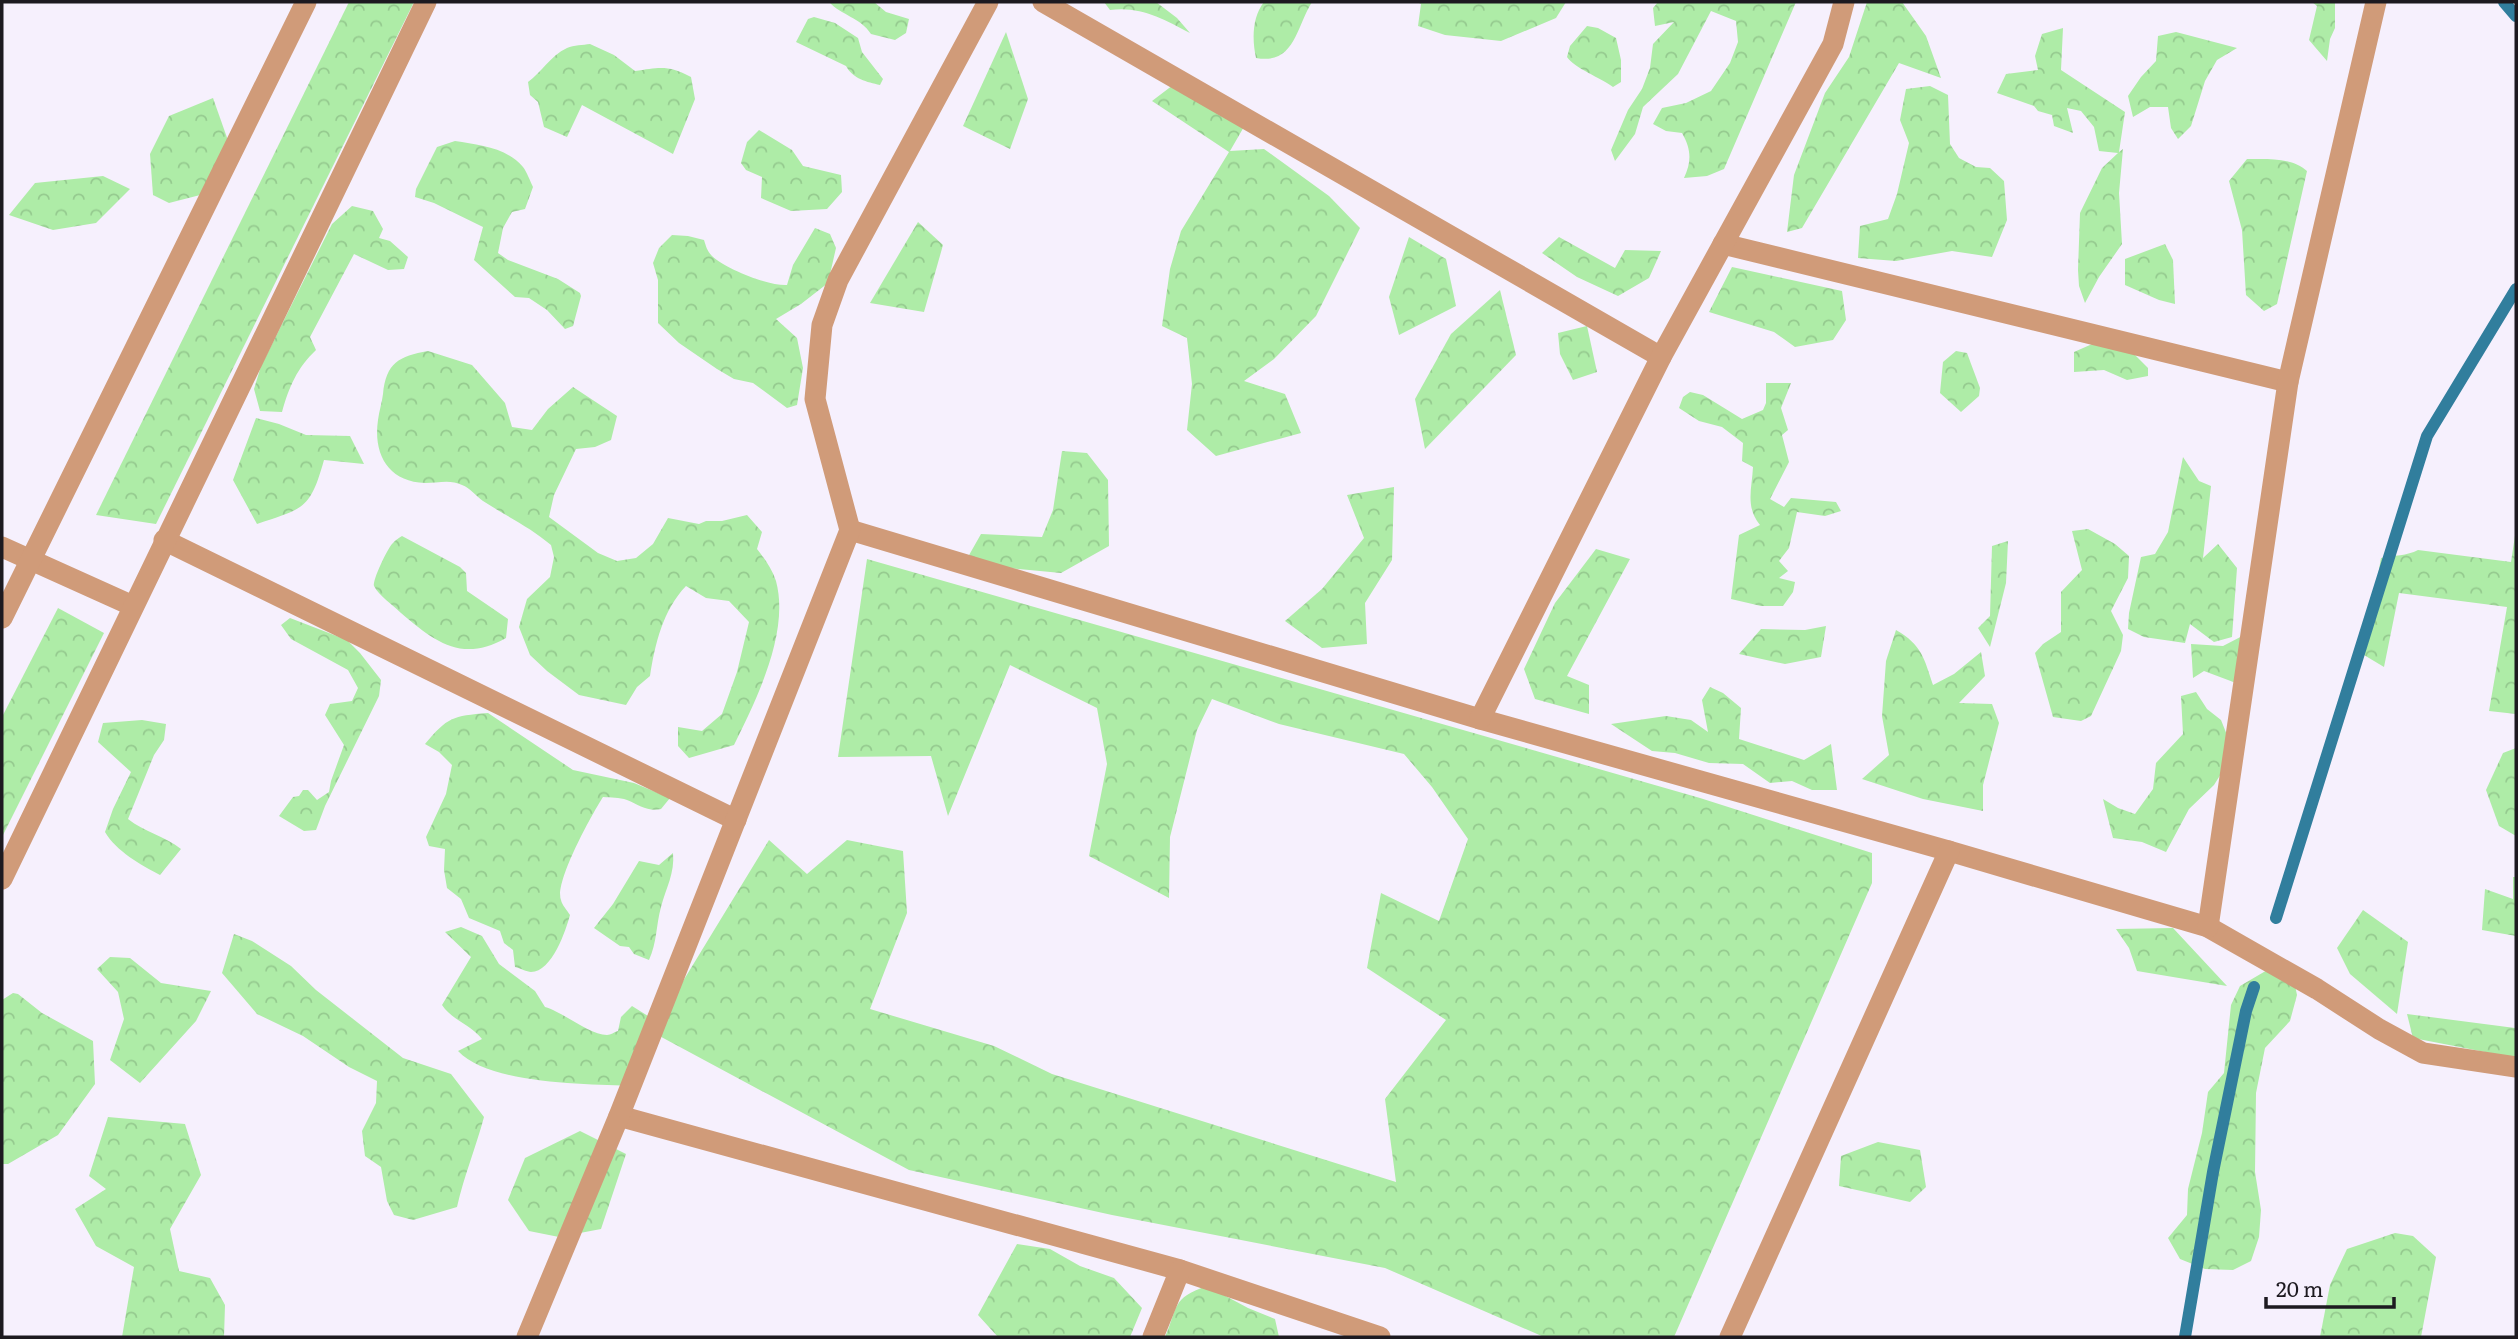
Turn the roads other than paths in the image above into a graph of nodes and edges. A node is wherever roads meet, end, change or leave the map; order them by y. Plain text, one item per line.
1 (306, 2) edge
2 (426, 2) edge
3 (988, 2) edge
4 (1043, 2) edge
5 (1844, 2) edge
6 (2376, 2) edge
7 (1723, 244) junction
8 (1661, 357) junction
9 (2288, 382) junction
10 (849, 530) junction
11 (164, 540) junction
12 (2, 547) edge
13 (30, 561) junction
14 (133, 606) junction
15 (2, 618) edge
16 (1480, 719) junction
17 (736, 820) junction
18 (1950, 851) junction
19 (2, 879) edge
20 (2208, 927) junction
21 (2516, 1068) edge
22 (619, 1116) junction
23 (1180, 1270) junction
24 (527, 1337) edge
25 (1153, 1337) edge
26 (1380, 1337) edge
27 (1730, 1337) edge

1 - 13 street
2 - 11 street
3 - 10 street
4 - 8 street
5 - 7 street
6 - 9 street
7 - 8 street
7 - 9 street
8 - 16 street
9 - 20 street
10 - 16 street
10 - 17 street
11 - 14 street
11 - 17 street
12 - 13 street
13 - 14 street
13 - 15 street
14 - 19 street
16 - 18 street
17 - 22 street
18 - 20 street
18 - 27 street
20 - 21 street
22 - 23 street
22 - 24 street
23 - 25 street
23 - 26 street

